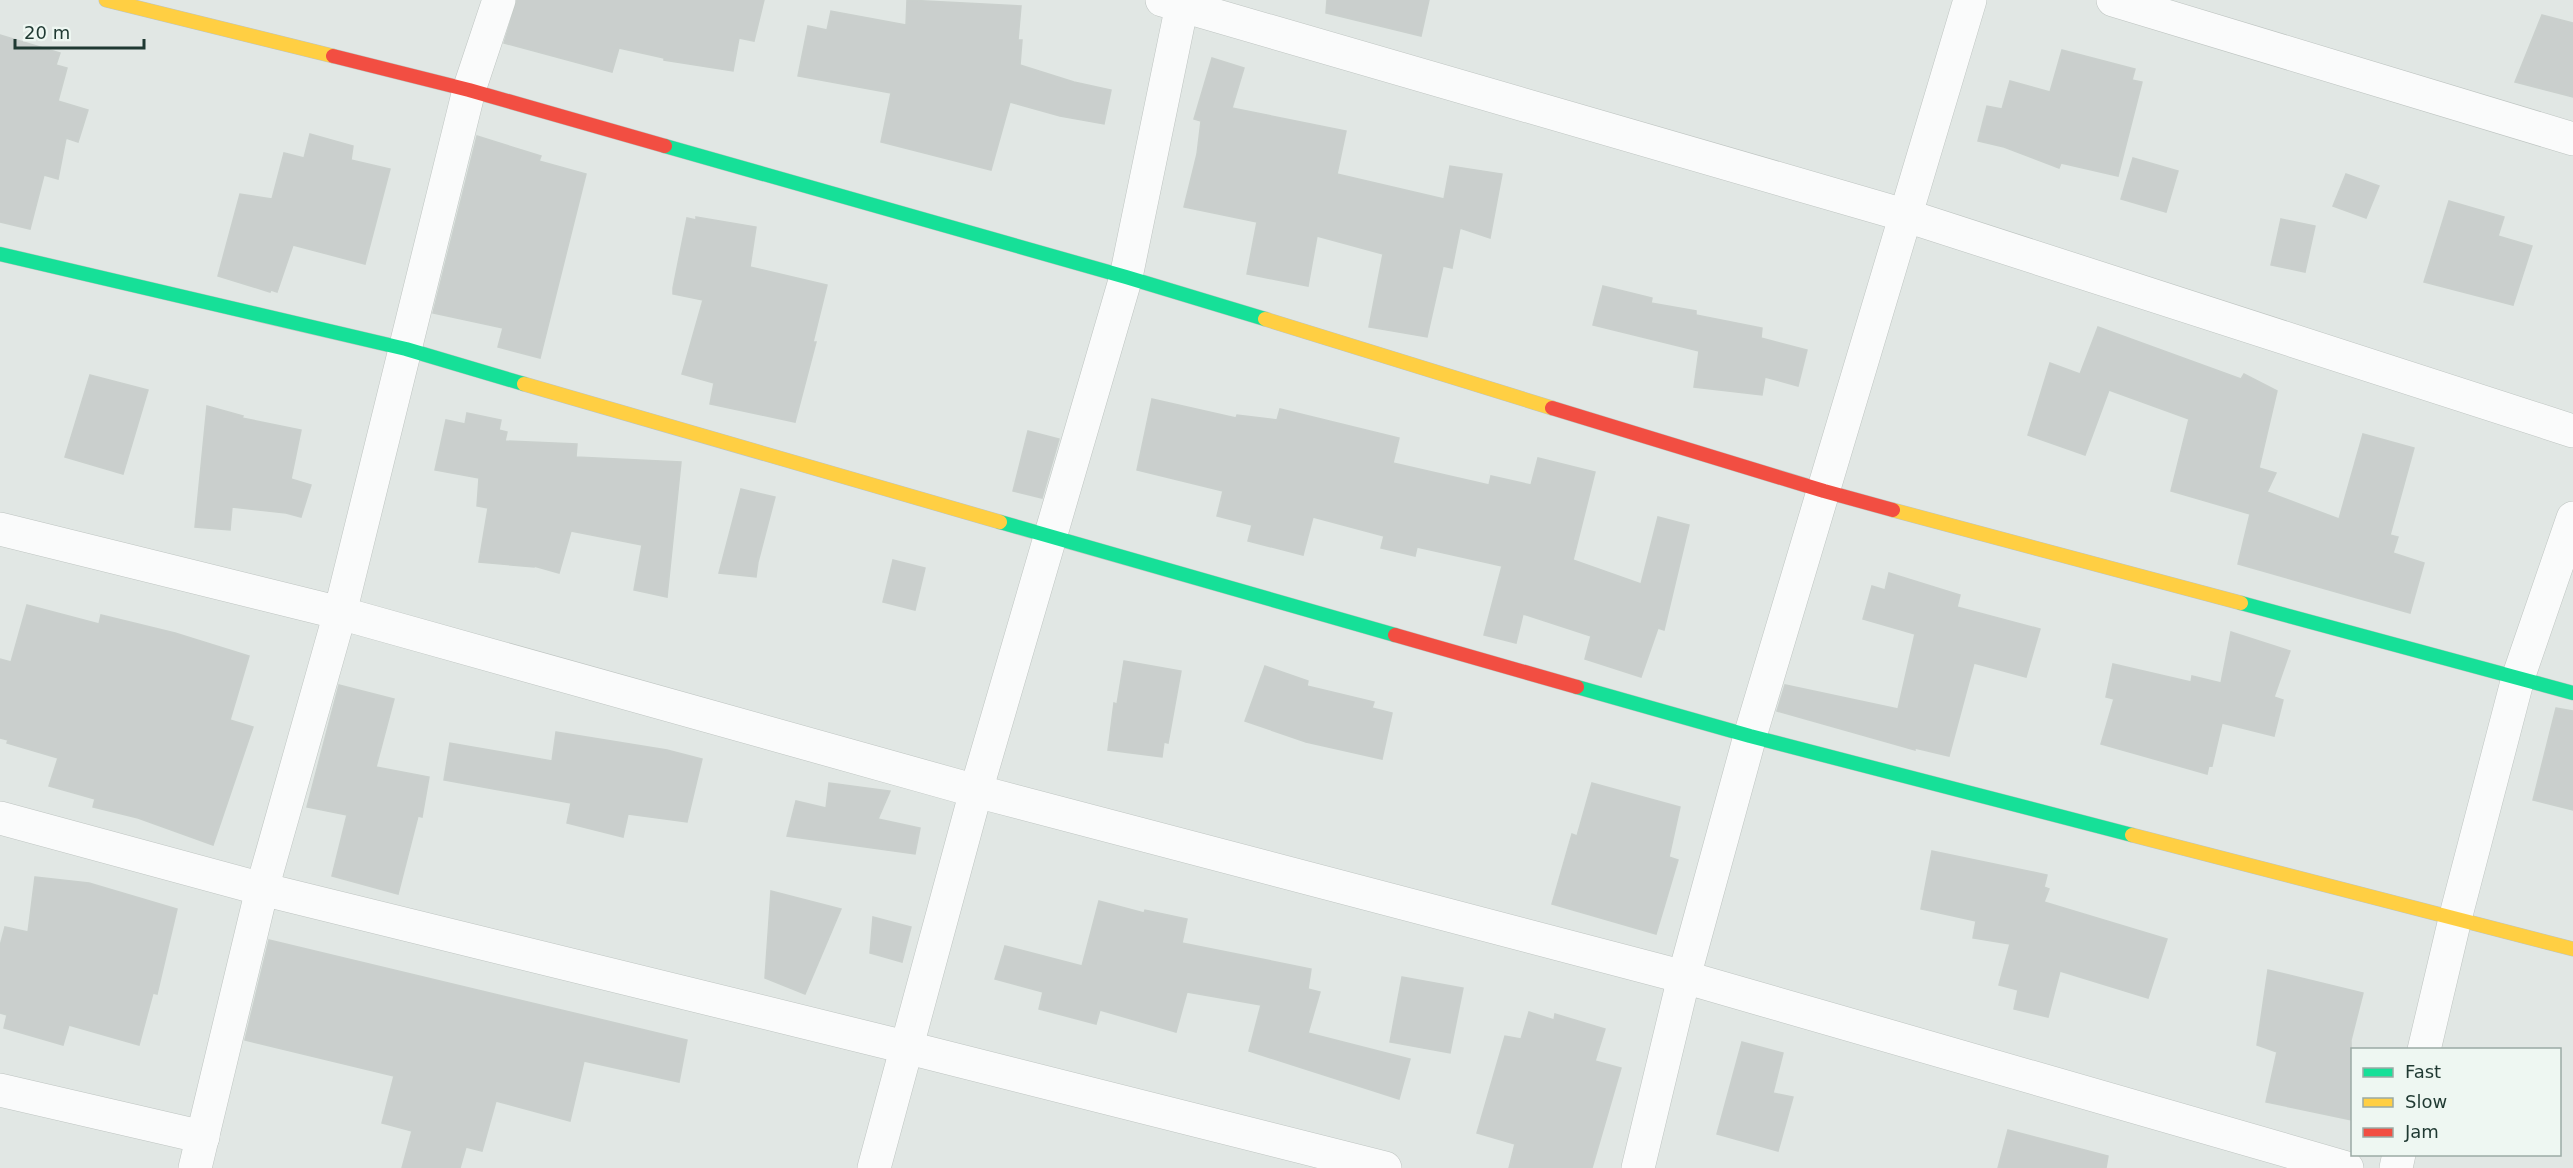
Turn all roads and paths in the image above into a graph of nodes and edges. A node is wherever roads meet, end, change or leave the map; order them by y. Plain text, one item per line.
1 (106, 0) edge
2 (499, 0) edge
3 (1971, 0) edge
4 (2113, 0) edge
5 (1175, 2) edge
6 (469, 90) junction
7 (2573, 139) edge
8 (1904, 215) junction
9 (0, 254) edge
10 (1126, 276) junction
11 (406, 350) junction
12 (2573, 431) edge
13 (1824, 491) junction
14 (2573, 518) edge
15 (0, 529) edge
16 (1050, 537) junction
17 (340, 613) junction
18 (2518, 678) junction
19 (2573, 693) edge
20 (1750, 736) junction
21 (976, 791) junction
22 (0, 818) edge
23 (262, 889) junction
24 (2455, 919) junction
25 (2573, 949) edge
26 (1684, 977) junction
27 (905, 1047) junction
28 (2424, 1048) edge
29 (0, 1090) edge
30 (203, 1137) junction
31 (195, 1168) edge
32 (874, 1168) edge
33 (1385, 1168) edge
34 (1638, 1168) edge
35 (2347, 1168) edge

1 - 6 street
2 - 6 street
3 - 8 street
4 - 7 street
5 - 8 street
5 - 10 street
6 - 10 street
6 - 11 street
8 - 12 street
8 - 13 street
9 - 11 street
10 - 13 street
10 - 16 street
11 - 16 street
11 - 17 street
13 - 18 street
13 - 20 street
14 - 18 street
15 - 17 street
16 - 20 street
16 - 21 street
17 - 21 street
17 - 23 street
18 - 19 street
18 - 24 street
20 - 24 street
20 - 26 street
21 - 26 street
21 - 27 street
22 - 23 street
23 - 27 street
23 - 30 street
24 - 25 street
24 - 28 street
26 - 34 street
26 - 35 street
27 - 32 street
27 - 33 street
29 - 30 street
30 - 31 street

